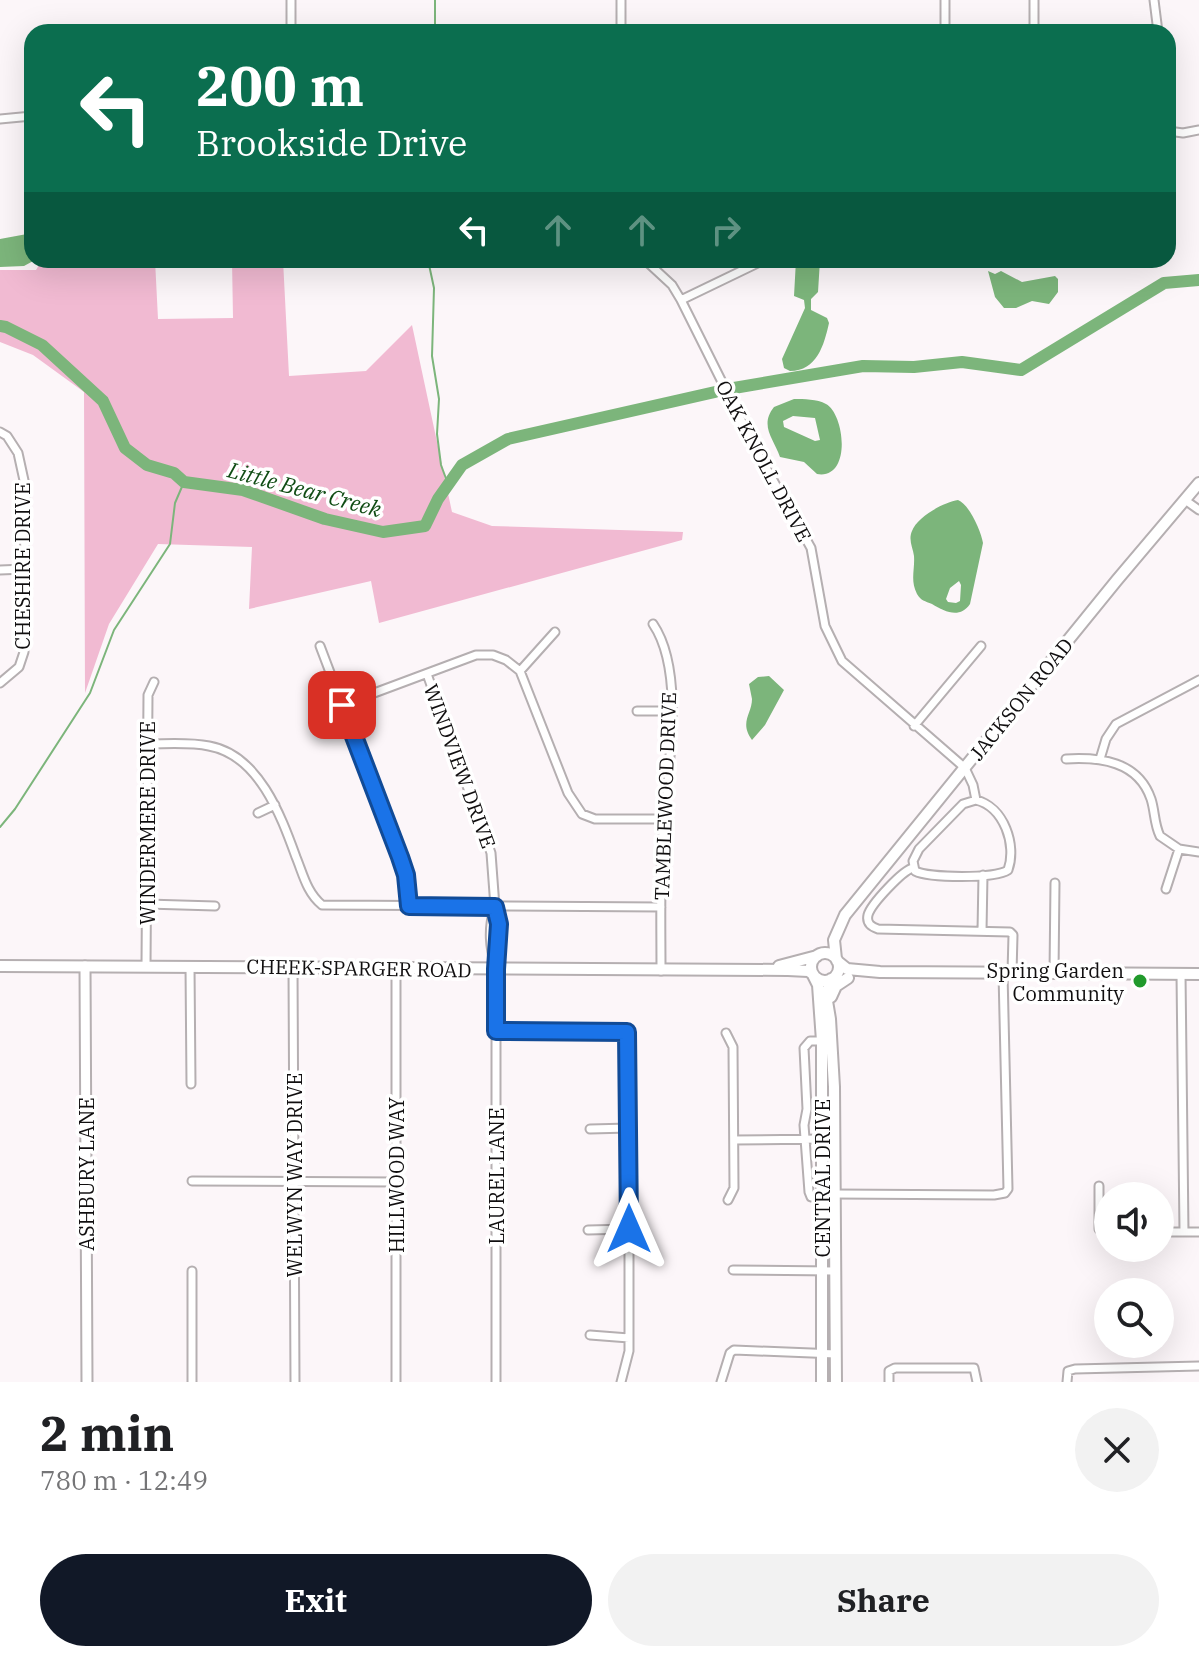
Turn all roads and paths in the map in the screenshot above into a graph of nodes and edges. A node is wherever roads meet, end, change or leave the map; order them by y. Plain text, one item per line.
1 (291, 0) edge
2 (621, 0) edge
3 (945, 0) edge
4 (1034, 0) edge
5 (1154, 0) edge
6 (291, 24) edge
7 (621, 24) edge
8 (945, 24) edge
9 (1034, 24) edge
10 (1157, 24) edge
11 (24, 117) edge
12 (0, 119) edge
13 (1199, 130) edge
14 (1176, 132) edge
15 (654, 268) edge
16 (747, 268) edge
17 (681, 300) junction
18 (1, 433) edge
19 (1199, 483) edge
20 (1185, 500) junction
21 (1199, 510) edge
22 (25, 569) junction
23 (0, 570) edge
24 (653, 624) dead end
25 (555, 632) dead end
26 (320, 646) dead end
27 (981, 646) dead end
28 (520, 671) junction
29 (427, 674) junction
30 (1199, 680) edge
31 (154, 682) dead end
32 (0, 683) edge
33 (342, 705) junction
34 (637, 711) dead end
35 (671, 711) junction
36 (914, 726) junction
37 (147, 744) junction
38 (1066, 759) dead end
39 (1100, 759) junction
40 (965, 768) junction
41 (976, 800) junction
42 (275, 805) junction
43 (258, 813) dead end
44 (664, 819) junction
45 (1179, 849) junction
46 (1199, 852) edge
47 (913, 868) junction
48 (983, 875) junction
49 (1055, 883) dead end
50 (1166, 889) dead end
51 (147, 904) junction
52 (215, 906) dead end
53 (409, 906) junction
54 (495, 907) junction
55 (661, 907) junction
56 (845, 915) junction
57 (982, 931) junction
58 (818, 955) junction
59 (837, 960) junction
60 (0, 966) edge
61 (85, 966) junction
62 (146, 966) junction
63 (190, 966) junction
64 (293, 967) junction
65 (396, 968) junction
66 (496, 969) junction
67 (766, 970) junction
68 (661, 971) junction
69 (880, 972) junction
70 (1008, 973) junction
71 (1054, 973) junction
72 (813, 974) junction
73 (1181, 974) junction
74 (1199, 974) edge
75 (848, 978) junction
76 (832, 979) junction
77 (830, 1019) junction
78 (496, 1031) junction
79 (726, 1033) dead end
80 (822, 1041) junction
81 (191, 1084) dead end
82 (629, 1128) junction
83 (590, 1129) dead end
84 (804, 1139) junction
85 (822, 1139) junction
86 (834, 1139) junction
87 (734, 1140) junction
88 (192, 1181) dead end
89 (295, 1182) junction
90 (396, 1182) junction
91 (834, 1194) junction
92 (822, 1198) junction
93 (728, 1200) dead end
94 (629, 1229) junction
95 (588, 1230) dead end
96 (1174, 1232) edge
97 (1184, 1232) junction
98 (1199, 1232) edge
99 (733, 1270) dead end
100 (192, 1271) dead end
101 (822, 1271) junction
102 (834, 1271) junction
103 (590, 1335) dead end
104 (629, 1338) junction
105 (822, 1353) junction
106 (836, 1354) junction
107 (1199, 1366) edge
108 (889, 1377) edge
109 (977, 1378) edge
110 (87, 1382) edge
111 (192, 1382) edge
112 (295, 1382) edge
113 (396, 1382) edge
114 (496, 1382) edge
115 (621, 1382) edge
116 (721, 1382) edge
117 (822, 1382) edge
118 (836, 1382) edge
119 (1067, 1382) edge

1 - 6 street
2 - 7 street
3 - 8 street
4 - 9 street
5 - 10 street
11 - 12 street
13 - 14 street
15 - 17 street, OAK KNOLL DRIVE
16 - 17 street
17 - 36 street, OAK KNOLL DRIVE
18 - 22 street, CHESHIRE DRIVE
19 - 20 main road, JACKSON ROAD
20 - 21 street
20 - 40 main road, JACKSON ROAD
22 - 23 street
22 - 32 street, CHESHIRE DRIVE
24 - 35 street, TAMBLEWOOD DRIVE
25 - 28 street
26 - 33 street
27 - 36 street
28 - 29 street
28 - 44 street
29 - 33 street
29 - 54 street, WINDVIEW DRIVE
30 - 39 street
31 - 37 street, WINDERMERE DRIVE
33 - 53 street
34 - 35 street
35 - 44 street, TAMBLEWOOD DRIVE
36 - 40 street, OAK KNOLL DRIVE
37 - 42 street
37 - 51 street, WINDERMERE DRIVE
38 - 39 street
39 - 45 street
40 - 41 street
40 - 56 main road, JACKSON ROAD
41 - 47 street
41 - 48 street
42 - 43 street
42 - 53 street
44 - 55 street, TAMBLEWOOD DRIVE
45 - 46 street
45 - 50 street
47 - 48 street
47 - 57 street
48 - 57 street
49 - 71 street
51 - 52 street
51 - 62 street, WINDERMERE DRIVE
53 - 54 street
54 - 55 street
54 - 66 street, WINDVIEW DRIVE
55 - 68 street, TAMBLEWOOD DRIVE
56 - 58 main road, JACKSON ROAD
56 - 59 main road, JACKSON ROAD
57 - 70 street
58 - 59 main road
58 - 67 main road, CHEEK-SPARGER ROAD
58 - 72 main road
59 - 69 main road
59 - 76 main road
60 - 61 main road, CHEEK-SPARGER ROAD
61 - 62 main road, CHEEK-SPARGER ROAD
61 - 110 street, ASHBURY LANE
62 - 63 main road, CHEEK-SPARGER ROAD
63 - 64 main road, CHEEK-SPARGER ROAD
63 - 81 street
64 - 65 main road, CHEEK-SPARGER ROAD
64 - 89 street, WELWYN WAY DRIVE
65 - 66 main road, CHEEK-SPARGER ROAD
65 - 90 street, HILLWOOD WAY
66 - 68 main road, CHEEK-SPARGER ROAD
66 - 78 street, LAUREL LANE
67 - 68 main road, CHEEK-SPARGER ROAD
67 - 72 main road, CHEEK-SPARGER ROAD
69 - 70 main road
69 - 75 main road
70 - 71 main road
70 - 91 street
71 - 73 main road
72 - 76 main road
72 - 80 main road, CENTRAL DRIVE
73 - 74 main road
73 - 97 street
75 - 76 main road
75 - 77 main road
76 - 77 main road, CENTRAL DRIVE
77 - 86 main road, CENTRAL DRIVE
78 - 82 street
78 - 114 street, LAUREL LANE
79 - 87 street
80 - 84 street
80 - 85 main road, CENTRAL DRIVE
82 - 83 street
82 - 94 street
84 - 85 street
84 - 87 street
84 - 92 street
85 - 86 street
85 - 92 main road, CENTRAL DRIVE
86 - 91 main road, CENTRAL DRIVE
87 - 93 street
88 - 89 street
89 - 90 street
89 - 112 street, WELWYN WAY DRIVE
90 - 113 street, HILLWOOD WAY
91 - 102 main road, CENTRAL DRIVE
92 - 101 main road, CENTRAL DRIVE
94 - 95 street
94 - 104 street
96 - 97 street
97 - 98 street
99 - 101 street
100 - 111 street
101 - 102 street
101 - 105 main road, CENTRAL DRIVE
102 - 106 main road, CENTRAL DRIVE
103 - 104 street
104 - 115 street
105 - 106 street
105 - 116 street
105 - 117 main road, CENTRAL DRIVE
106 - 118 main road, CENTRAL DRIVE
107 - 119 street
108 - 109 street

